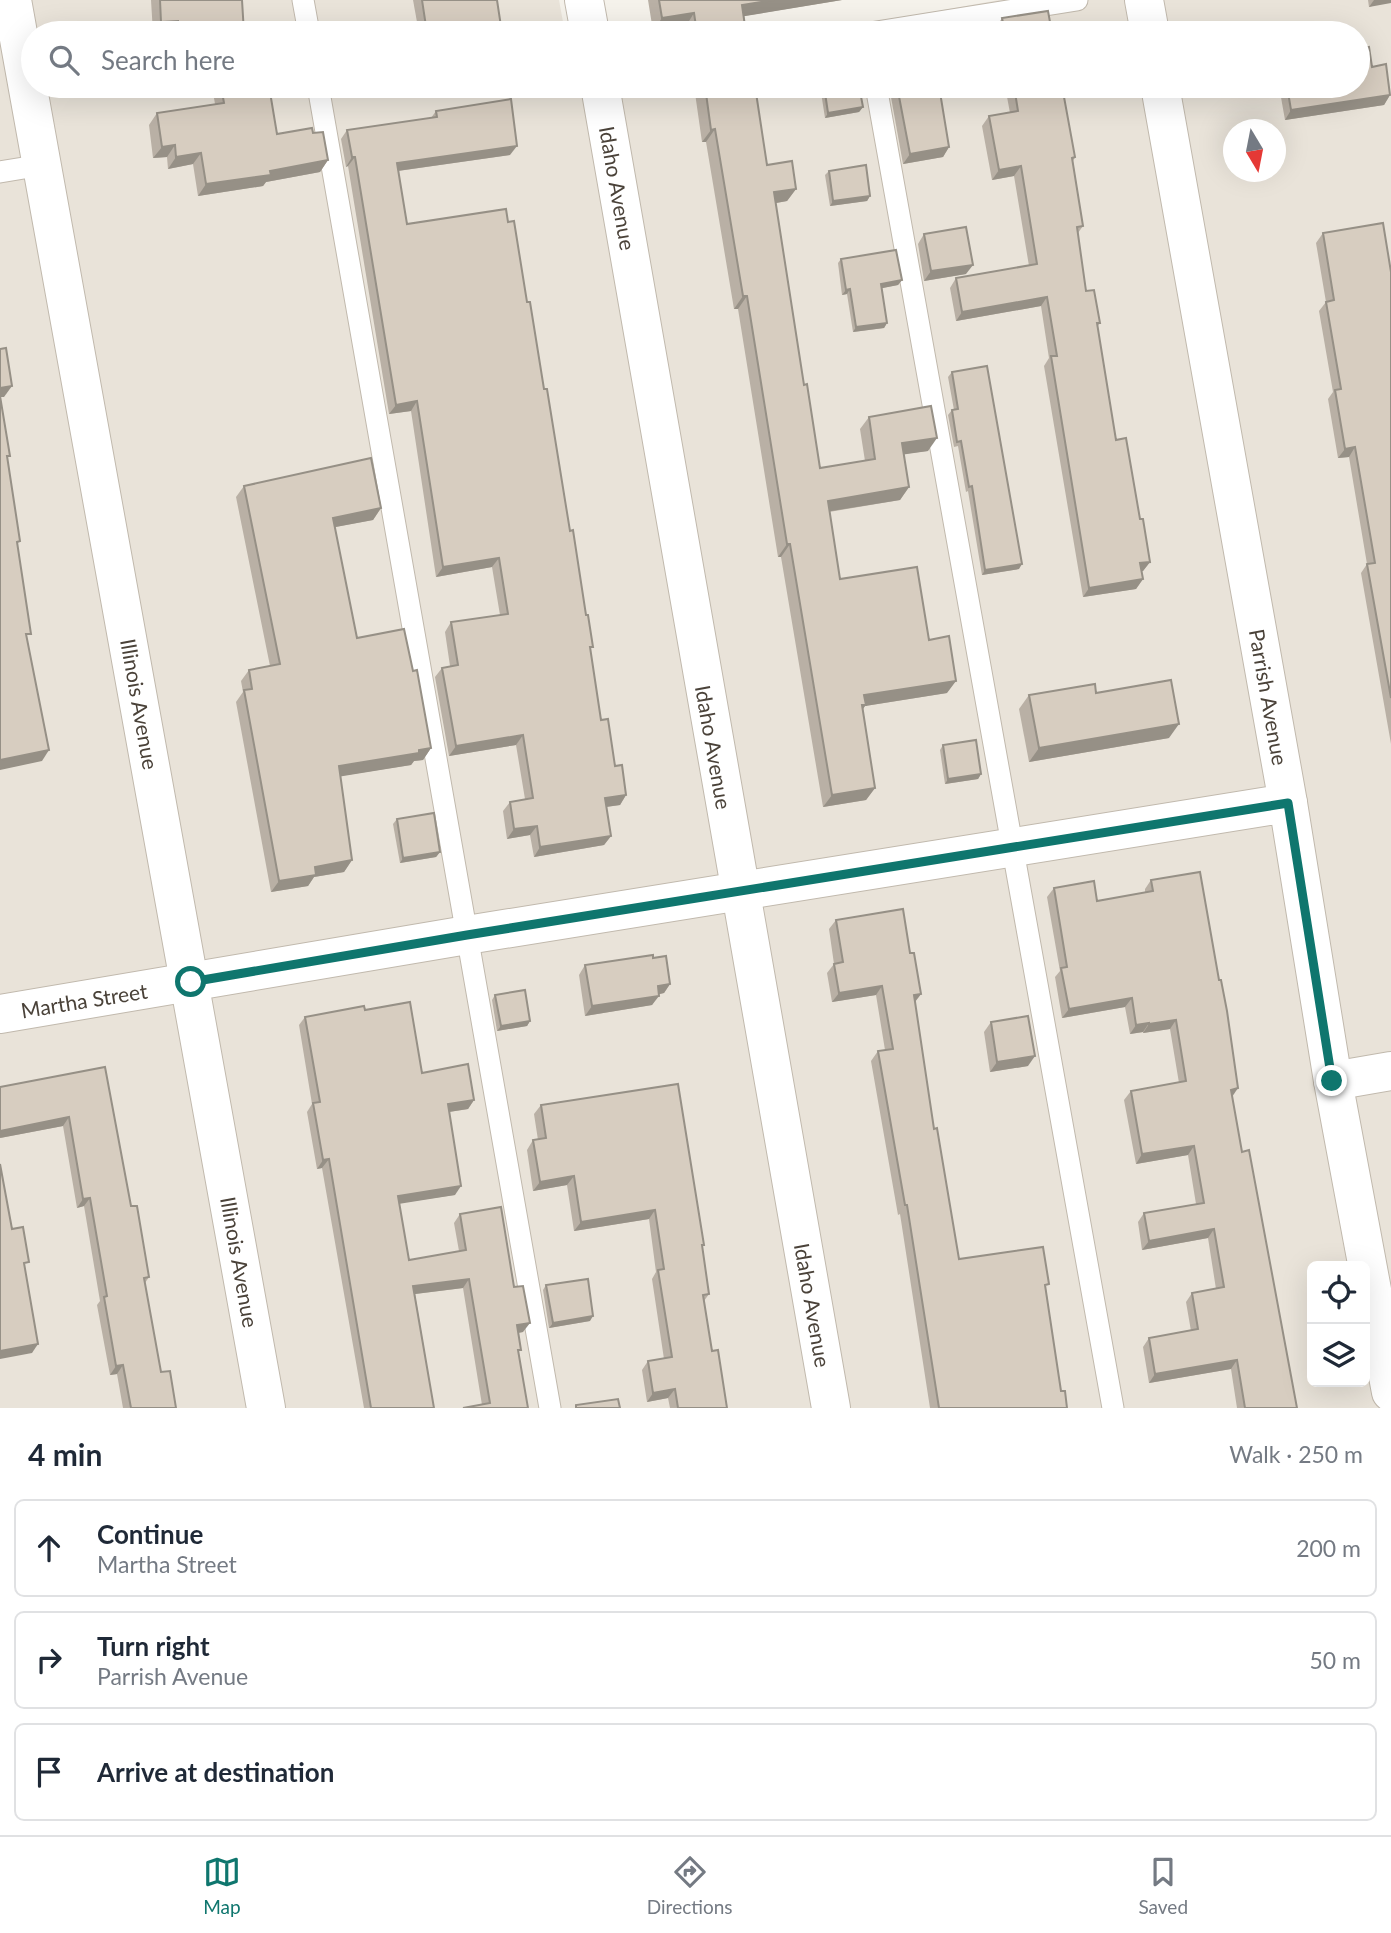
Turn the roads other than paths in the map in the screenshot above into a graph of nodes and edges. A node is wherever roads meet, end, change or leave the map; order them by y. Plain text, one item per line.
1 (12, 0) edge
2 (303, 0) edge
3 (584, 0) edge
4 (1077, 0) edge
5 (1144, 0) edge
6 (307, 21) edge
7 (588, 21) edge
8 (945, 21) edge
9 (1148, 21) edge
10 (21, 50) edge
11 (30, 98) edge
12 (320, 98) edge
13 (602, 98) edge
14 (878, 98) edge
15 (1162, 98) edge
16 (42, 166) junction
17 (0, 172) edge
18 (1288, 803) junction
19 (1012, 847) junction
20 (739, 891) junction
21 (467, 935) junction
22 (191, 982) junction
23 (0, 1014) edge
24 (1391, 1070) edge
25 (1332, 1081) junction
26 (1391, 1392) edge
27 (266, 1408) edge
28 (550, 1408) edge
29 (831, 1408) edge
30 (1113, 1408) edge

1 - 10 street, Illinois Avenue
2 - 6 lane
3 - 7 street
4 - 8 lane
5 - 9 street
11 - 16 street, Illinois Avenue
12 - 21 lane
13 - 20 street, Idaho Avenue
14 - 19 lane
15 - 18 street, Parrish Avenue
16 - 17 lane
16 - 22 street, Illinois Avenue
18 - 19 street, Martha Street
18 - 25 street, Parrish Avenue
19 - 20 street, Martha Street
19 - 30 lane
20 - 21 street, Martha Street
20 - 29 street, Idaho Avenue
21 - 22 street, Martha Street
21 - 28 lane
22 - 23 street, Martha Street
22 - 27 street, Illinois Avenue
24 - 25 street
25 - 26 street, Parrish Avenue

